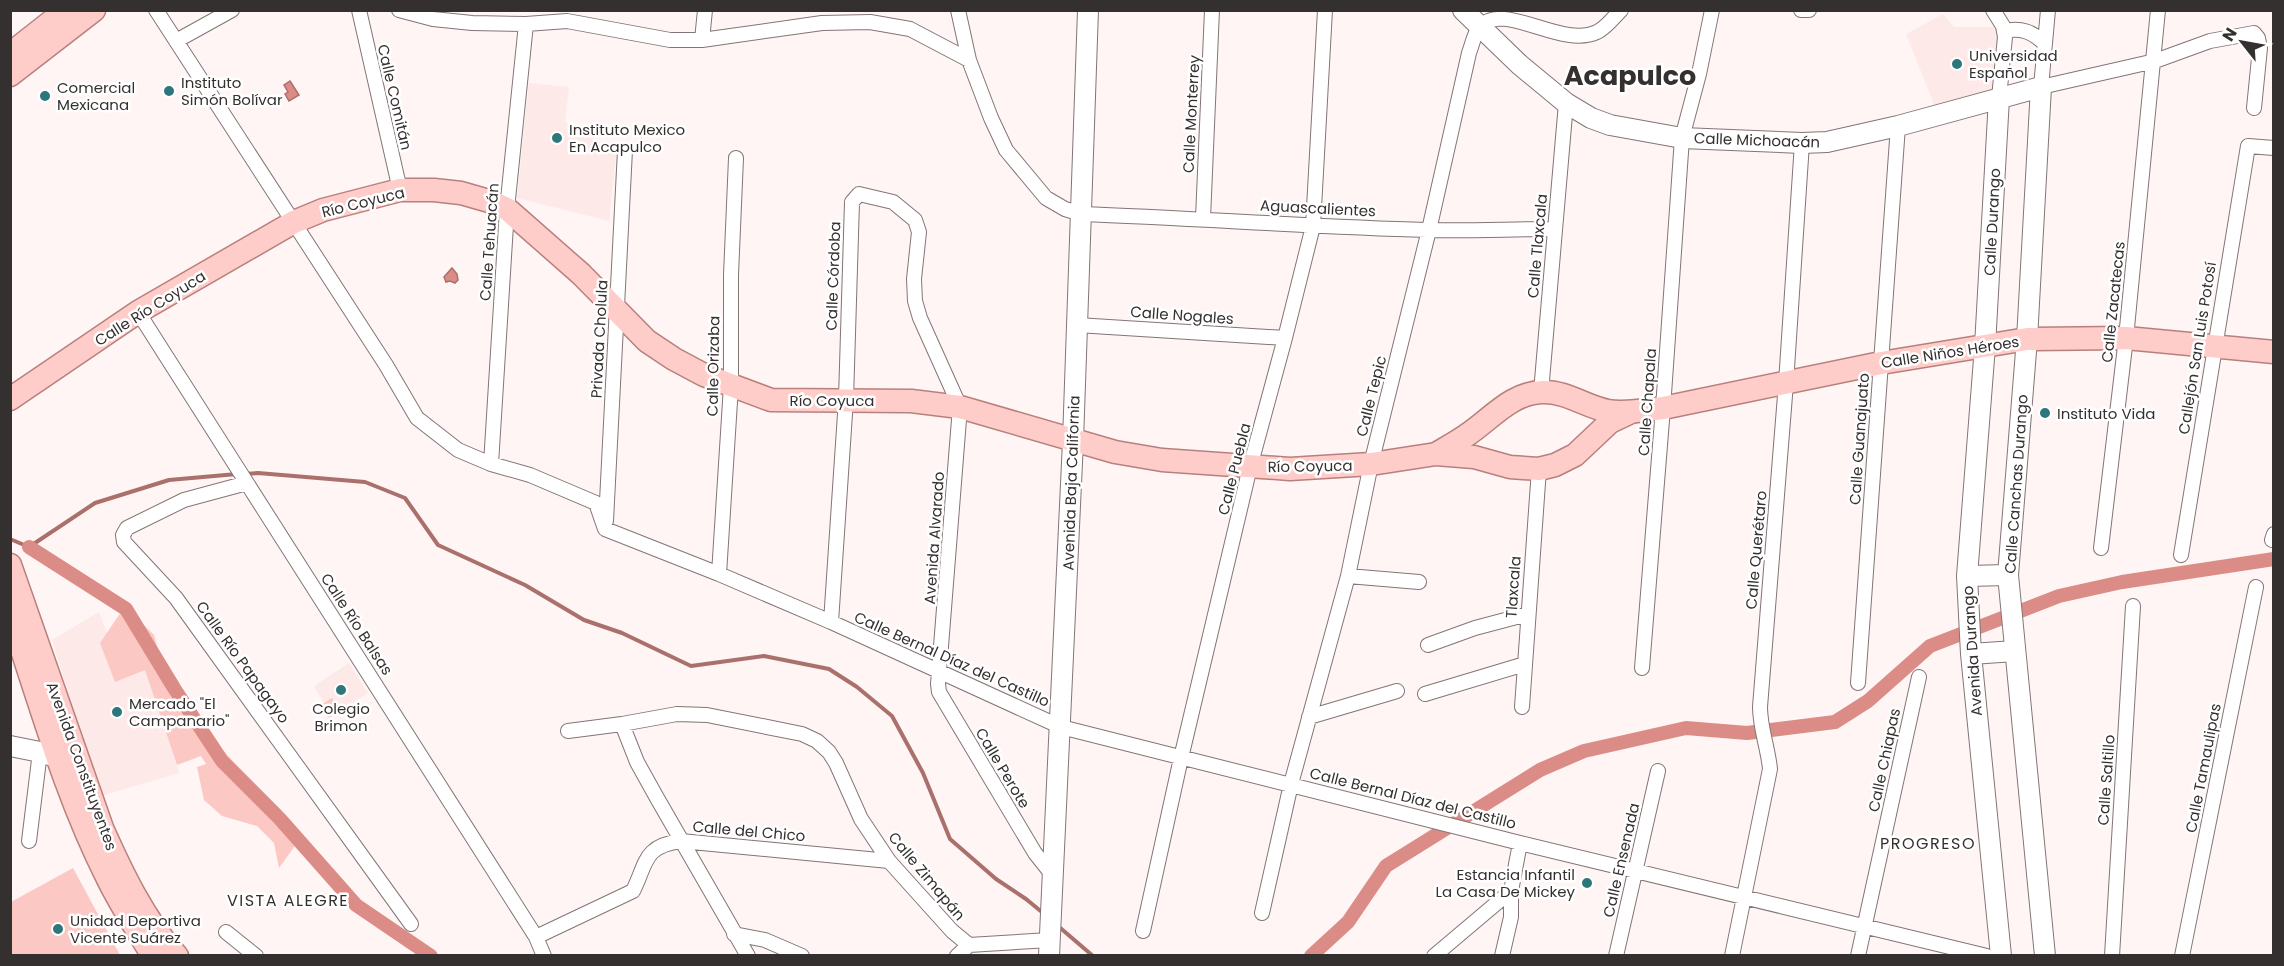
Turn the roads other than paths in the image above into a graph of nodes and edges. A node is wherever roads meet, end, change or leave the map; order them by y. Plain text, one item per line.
1 (66, 10) edge
2 (94, 10) edge
3 (156, 10) edge
4 (232, 10) edge
5 (358, 10) edge
6 (399, 10) edge
7 (705, 10) edge
8 (958, 10) edge
9 (1088, 10) edge
10 (1212, 10) edge
11 (1325, 10) edge
12 (1463, 10) edge
13 (1621, 10) edge
14 (1712, 10) edge
15 (1801, 10) edge
16 (1809, 10) edge
17 (1993, 10) edge
18 (2048, 10) edge
19 (2158, 10) edge
20 (822, 17) edge
21 (526, 24) junction
22 (1479, 27) junction
23 (2003, 29) junction
24 (702, 40) junction
25 (176, 41) junction
26 (2045, 44) junction
27 (10, 54) edge
28 (969, 60) junction
29 (2155, 61) junction
30 (10, 75) edge
31 (2042, 87) junction
32 (1999, 98) junction
33 (1566, 104) junction
34 (2254, 108) dead end
35 (1898, 126) junction
36 (1682, 138) junction
37 (1802, 143) junction
38 (2274, 148) edge
39 (625, 150) dead end
40 (736, 158) dead end
41 (400, 190) junction
42 (507, 209) junction
43 (1081, 214) junction
44 (1203, 218) junction
45 (294, 222) junction
46 (1313, 226) junction
47 (1554, 229) junction
48 (1429, 230) junction
49 (616, 311) junction
50 (138, 312) junction
51 (1077, 325) junction
52 (1285, 338) junction
53 (2126, 338) junction
54 (2027, 339) junction
55 (2214, 345) junction
56 (1985, 346) junction
57 (2274, 352) edge
58 (1881, 363) junction
59 (1786, 384) junction
60 (731, 386) junction
61 (1541, 392) junction
62 (10, 399) edge
63 (846, 399) junction
64 (960, 407) junction
65 (1596, 407) junction
66 (1663, 408) junction
67 (1631, 412) junction
68 (1600, 430) junction
69 (1469, 434) junction
70 (1073, 441) junction
71 (1436, 454) junction
72 (1474, 458) junction
73 (491, 464) junction
74 (1371, 464) junction
75 (1250, 467) junction
76 (1539, 469) junction
77 (245, 479) junction
78 (605, 529) junction
79 (2102, 548) dead end
80 (2181, 555) dead end
81 (10, 565) edge
82 (719, 574) junction
83 (1348, 576) junction
84 (2008, 581) junction
85 (1419, 582) dead end
86 (1967, 584) junction
87 (2256, 587) dead end
88 (2133, 606) dead end
89 (10, 614) edge
90 (1528, 614) junction
91 (831, 622) junction
92 (1428, 645) dead end
93 (2015, 651) junction
94 (1971, 654) junction
95 (1525, 664) junction
96 (1642, 668) dead end
97 (940, 671) junction
98 (1919, 677) dead end
99 (1858, 683) dead end
100 (1397, 691) dead end
101 (1425, 694) dead end
102 (1522, 707) dead end
103 (1309, 717) junction
104 (622, 724) junction
105 (1061, 727) junction
106 (568, 731) dead end
107 (10, 746) edge
108 (59, 755) junction
109 (1181, 758) junction
110 (1658, 771) dead end
111 (1291, 784) junction
112 (29, 841) dead end
113 (681, 841) junction
114 (1520, 843) junction
115 (889, 861) junction
116 (1636, 870) junction
117 (1054, 877) junction
118 (1511, 891) junction
119 (1745, 897) junction
120 (1262, 913) dead end
121 (411, 924) dead end
122 (1866, 925) junction
123 (1143, 931) dead end
124 (226, 932) dead end
125 (734, 934) junction
126 (536, 937) junction
127 (1050, 942) edge
128 (969, 945) junction
129 (1962, 953) edge
130 (153, 956) edge
131 (177, 956) edge
132 (256, 956) edge
133 (544, 956) edge
134 (748, 956) edge
135 (802, 956) edge
136 (957, 956) edge
137 (1434, 956) edge
138 (1502, 956) edge
139 (1616, 956) edge
140 (1732, 956) edge
141 (1858, 956) edge
142 (1987, 956) edge
143 (2001, 956) edge
144 (2045, 956) edge
145 (2112, 956) edge
146 (2182, 956) edge

1 - 27 main road
2 - 30 main road
3 - 25 street
4 - 25 street
5 - 41 street, Calle Comitán
6 - 21 street
7 - 24 street
8 - 28 street
9 - 43 main road, Avenida Baja California
10 - 44 street, Calle Monterrey
11 - 46 street, Calle Puebla
12 - 22 main road, Calle Michoacán
13 - 22 street
14 - 36 street, Calle Chapala
15 - 16 street
17 - 23 street
18 - 26 street, Calle Canchas Durango
19 - 29 street, Calle Zacatecas
20 - 24 street
20 - 28 street
21 - 24 street
21 - 42 street, Calle Tehuacán
22 - 33 main road, Calle Michoacán
22 - 48 street, Calle Tepic
23 - 26 street
23 - 32 street
25 - 45 street
26 - 31 street, Calle Canchas Durango
28 - 43 street
29 - 31 street, Calle Michoacán
29 - 34 street, Calle Michoacán
29 - 53 street, Calle Zacatecas
31 - 32 main road, Calle Michoacán
31 - 54 main road, Calle Canchas Durango
32 - 35 main road, Calle Michoacán
32 - 56 main road, Calle Durango
33 - 36 main road, Calle Michoacán
33 - 47 street, Calle Tlaxcala
35 - 37 main road, Calle Michoacán
35 - 58 street, Calle Guanajuato
36 - 37 main road, Calle Michoacán
36 - 66 street, Calle Chapala
37 - 59 street, Calle Querétaro
38 - 55 street, Callejón San Luis Potosí
39 - 49 street, Privada Cholula
40 - 60 street, Calle Orizaba
41 - 42 main road, Río Coyuca
41 - 45 main road, Río Coyuca
42 - 49 main road, Río Coyuca
42 - 73 street, Calle Tehuacán
43 - 44 street, Aguascalientes
43 - 51 main road, Avenida Baja California
44 - 46 street, Aguascalientes
45 - 50 main road, Calle Río Coyuca
45 - 73 street
46 - 48 street, Aguascalientes
46 - 52 street, Calle Puebla
47 - 48 street, Aguascalientes
47 - 61 street, Calle Tlaxcala
48 - 74 street, Calle Tepic
49 - 60 main road, Río Coyuca
49 - 78 street, Privada Cholula
50 - 62 main road, Calle Río Coyuca
50 - 77 street, Calle Río Balsas
51 - 52 street, Calle Nogales
51 - 70 main road, Avenida Baja California
52 - 75 street, Calle Puebla
53 - 54 main road, Calle Niños Héroes
53 - 55 main road, Calle Niños Héroes
53 - 79 street, Calle Zacatecas
54 - 56 main road, Calle Niños Héroes
54 - 84 main road, Calle Canchas Durango
55 - 57 main road, Calle Niños Héroes
55 - 80 street, Callejón San Luis Potosí
56 - 58 main road, Calle Niños Héroes
56 - 86 main road, Avenida Durango
58 - 59 main road, Calle Niños Héroes
58 - 99 street, Calle Guanajuato
59 - 66 main road, Calle Niños Héroes
59 - 119 street, Calle Querétaro
60 - 63 main road, Río Coyuca
60 - 82 street, Calle Orizaba
61 - 65 main road, Calle Niños Héroes
61 - 69 main road, Calle Niños Héroes
63 - 64 main road, Río Coyuca
63 - 64 street, Calle Córdoba
63 - 91 street, Calle Córdoba
64 - 70 main road, Río Coyuca
64 - 97 street, Avenida Alvarado
65 - 67 main road, Calle Niños Héroes
65 - 68 main road
66 - 67 main road, Calle Niños Héroes
66 - 96 street, Calle Chapala
67 - 68 main road, Calle Niños Héroes
68 - 76 main road, Calle Niños Héroes
69 - 71 main road, Río Coyuca
69 - 72 main road
70 - 75 main road, Río Coyuca
70 - 105 main road, Avenida Baja California
71 - 72 main road, Río Coyuca
71 - 74 main road, Río Coyuca
72 - 76 main road, Calle Niños Héroes
73 - 78 street
74 - 75 main road, Río Coyuca
74 - 83 street, Calle Tepic
75 - 109 street, Calle Puebla
76 - 90 street, Tlaxcala
77 - 121 street, Calle Río Papagayo
77 - 126 street, Calle Río Balsas
78 - 82 street, Calle Bernal Díaz del Castillo
81 - 108 main road, Avenida Constituyentes
82 - 91 street, Calle Bernal Díaz del Castillo
83 - 85 street
83 - 103 street, Calle Tepic
84 - 86 main road
84 - 93 main road, Calle Canchas Durango
86 - 94 main road, Avenida Durango
87 - 146 street, Calle Tamaulipas
88 - 145 street, Calle Saltillo
89 - 108 main road, Avenida Constituyentes
90 - 92 street
90 - 95 street, Tlaxcala
91 - 97 street, Calle Bernal Díaz del Castillo
93 - 94 main road
93 - 144 main road, Calle Canchas Durango
94 - 143 main road, Avenida Durango
95 - 101 street
95 - 102 street, Tlaxcala
97 - 105 street, Calle Bernal Díaz del Castillo
97 - 117 street, Calle Perote
98 - 122 street, Calle Chiapas
100 - 103 street
103 - 111 street, Calle Tepic
104 - 106 street, Calle Zimapán
104 - 113 street
104 - 115 street, Calle Zimapán
105 - 109 street, Calle Bernal Díaz del Castillo
105 - 117 main road, Avenida Baja California
107 - 108 main road
108 - 112 street
108 - 130 main road, Avenida Constituyentes
108 - 131 main road, Avenida Constituyentes
109 - 111 street, Calle Bernal Díaz del Castillo
109 - 123 street, Calle Puebla
110 - 116 street, Calle Ensenada
111 - 114 street, Calle Bernal Díaz del Castillo
111 - 120 street, Calle Tepic
113 - 115 street, Calle del Chico
113 - 125 street
113 - 126 street, Calle del Chico
114 - 116 street, Calle Bernal Díaz del Castillo
114 - 118 street
115 - 128 street, Calle Zimapán
116 - 119 street, Calle Bernal Díaz del Castillo
116 - 139 street, Calle Ensenada
117 - 127 main road, Avenida Baja California
118 - 137 street
118 - 138 street
119 - 122 street, Calle Bernal Díaz del Castillo
119 - 140 street, Calle Querétaro
122 - 129 street, Calle Bernal Díaz del Castillo
122 - 141 street, Calle Chiapas
124 - 132 street
125 - 134 street
125 - 135 street
126 - 133 street, Calle Río Balsas
127 - 128 street
128 - 136 street
129 - 142 street, Calle Bernal Díaz del Castillo

